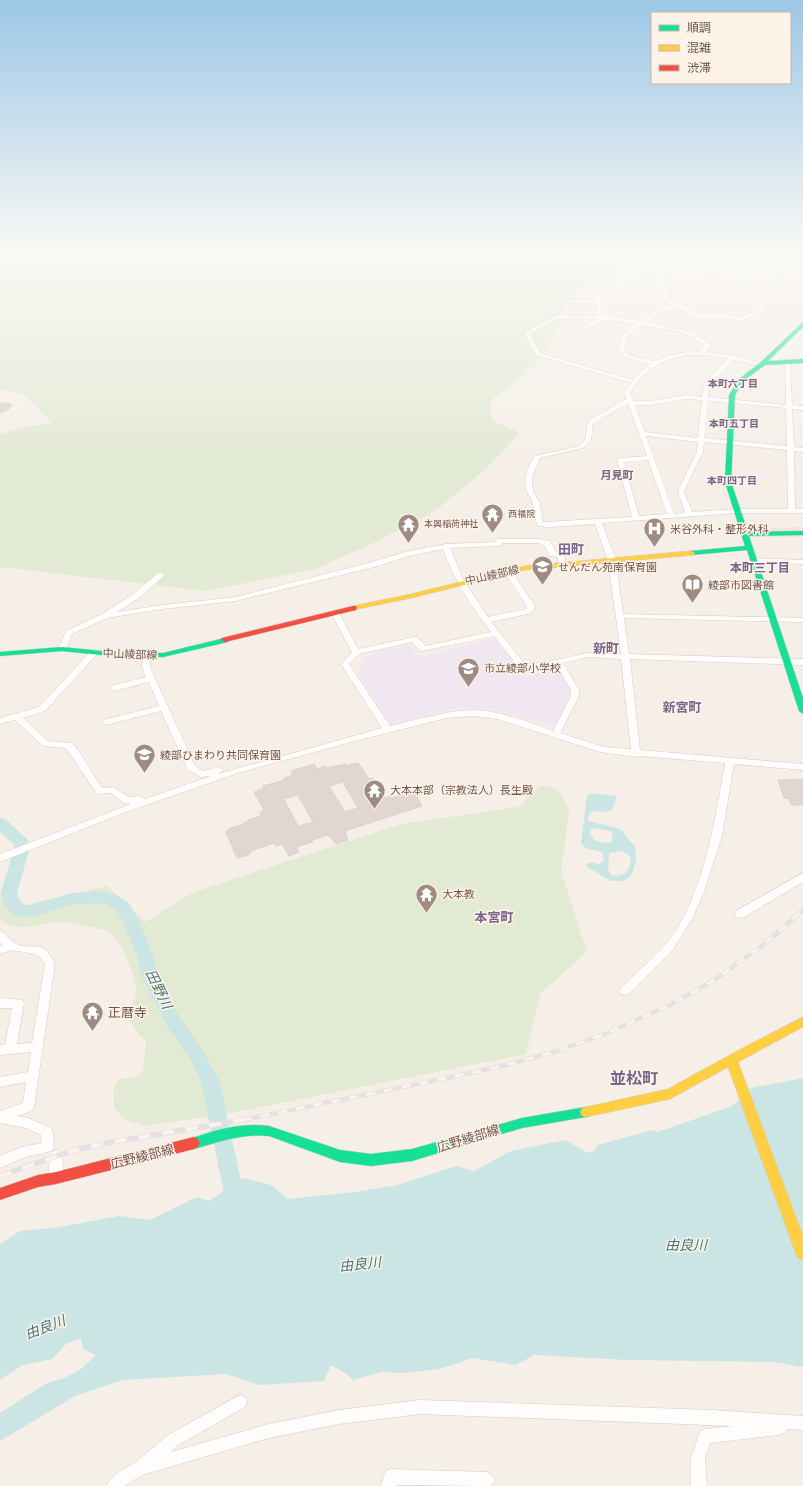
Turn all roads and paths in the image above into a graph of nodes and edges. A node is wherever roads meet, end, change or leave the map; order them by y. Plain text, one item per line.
1 (546, 322) edge
2 (596, 322) edge
3 (630, 322) edge
4 (639, 324) junction
5 (803, 324) edge
6 (584, 327) dead end
7 (703, 352) junction
8 (733, 357) junction
9 (803, 361) edge
10 (788, 362) junction
11 (653, 363) junction
12 (761, 363) junction
13 (633, 382) junction
14 (704, 399) junction
15 (630, 402) junction
16 (731, 402) junction
17 (789, 407) junction
18 (803, 408) edge
19 (641, 434) junction
20 (700, 440) junction
21 (730, 443) junction
22 (791, 449) junction
23 (803, 450) edge
24 (650, 458) junction
25 (737, 511) junction
26 (792, 511) junction
27 (803, 511) edge
28 (689, 514) junction
29 (671, 515) junction
30 (636, 518) junction
31 (597, 520) junction
32 (803, 533) edge
33 (746, 534) junction
34 (446, 546) junction
35 (750, 548) junction
36 (612, 560) junction
37 (754, 560) junction
38 (803, 562) edge
39 (563, 564) junction
40 (508, 572) junction
41 (161, 575) dead end
42 (460, 582) junction
43 (335, 613) junction
44 (105, 616) junction
45 (620, 616) junction
46 (487, 620) junction
47 (774, 620) junction
48 (803, 620) edge
49 (497, 633) junction
50 (62, 649) junction
51 (95, 652) junction
52 (356, 652) junction
53 (0, 654) edge
54 (147, 656) junction
55 (625, 657) junction
56 (558, 661) junction
57 (787, 662) junction
58 (803, 662) edge
59 (151, 679) junction
60 (114, 688) dead end
61 (164, 708) junction
62 (803, 711) edge
63 (16, 717) junction
64 (0, 720) edge
65 (106, 722) dead end
66 (388, 730) junction
67 (555, 735) junction
68 (636, 754) junction
69 (730, 762) junction
70 (803, 767) edge
71 (235, 771) junction
72 (159, 797) junction
73 (0, 858) edge
74 (803, 877) edge
75 (740, 914) dead end
76 (0, 935) edge
77 (12, 946) junction
78 (0, 950) edge
79 (625, 991) dead end
80 (0, 1003) edge
81 (803, 1022) edge
82 (38, 1047) junction
83 (5, 1050) edge
84 (731, 1060) junction
85 (32, 1076) junction
86 (0, 1082) edge
87 (0, 1117) edge
88 (56, 1156) dead end
89 (0, 1162) edge
90 (56, 1178) junction
91 (0, 1194) edge
92 (803, 1254) edge
93 (240, 1402) dead end
94 (784, 1422) junction
95 (803, 1423) edge
96 (139, 1468) junction
97 (487, 1480) dead end
98 (114, 1486) edge
99 (389, 1486) edge
100 (699, 1486) edge

1 - 13 street
2 - 6 street
3 - 4 street
4 - 7 street
4 - 11 street
5 - 12 main road
7 - 8 street
7 - 11 street
8 - 12 street
8 - 14 street
9 - 10 main road
10 - 12 main road
10 - 17 street
11 - 13 street
12 - 16 main road
13 - 15 street
14 - 15 street
14 - 16 street
14 - 20 street
15 - 19 street
15 - 31 street
16 - 17 street
16 - 21 main road
17 - 18 street
17 - 22 street
19 - 20 street
19 - 24 street
20 - 21 street
20 - 28 street
21 - 22 street
21 - 25 main road
22 - 23 street
22 - 26 street
24 - 29 street
24 - 30 street
25 - 26 street
25 - 28 street
25 - 33 main road
26 - 27 street
28 - 29 street
29 - 30 street
30 - 31 street
31 - 36 street
32 - 33 main road
33 - 35 main road
34 - 39 street
34 - 42 street
34 - 44 street
35 - 36 main road, 中山綾部線
35 - 37 main road
36 - 39 main road, 中山綾部線
36 - 45 street
37 - 38 street
37 - 47 main road
39 - 40 main road, 中山綾部線
40 - 42 main road, 中山綾部線
40 - 46 street
41 - 44 street
42 - 43 main road, 中山綾部線
42 - 46 street
43 - 52 street
43 - 54 main road, 中山綾部線
44 - 50 street
45 - 47 street
45 - 55 street
46 - 49 street
47 - 48 street
47 - 57 main road
49 - 52 street
49 - 56 street
50 - 51 main road, 中山綾部線
50 - 53 main road, 中山綾部線
51 - 54 main road, 中山綾部線
51 - 63 street
52 - 66 street
54 - 59 street
55 - 56 street
55 - 57 street
55 - 68 street
56 - 67 street
57 - 58 street
57 - 62 main road
59 - 60 street
59 - 61 street
61 - 65 street
61 - 71 street
63 - 64 street
63 - 72 street
66 - 67 street
66 - 71 street
67 - 68 street
68 - 69 street
69 - 70 street
69 - 79 street
71 - 72 street
72 - 73 street
74 - 75 street
76 - 77 street
77 - 78 street
77 - 82 street
80 - 83 street
81 - 84 main road, 広野綾部線
82 - 83 street
82 - 85 street
84 - 90 main road, 広野綾部線
84 - 92 main road
85 - 86 street
85 - 87 street
87 - 89 street
88 - 90 street
90 - 91 main road, 広野綾部線
93 - 96 street
94 - 95 street
94 - 96 street
94 - 100 street
96 - 98 street
97 - 99 street

